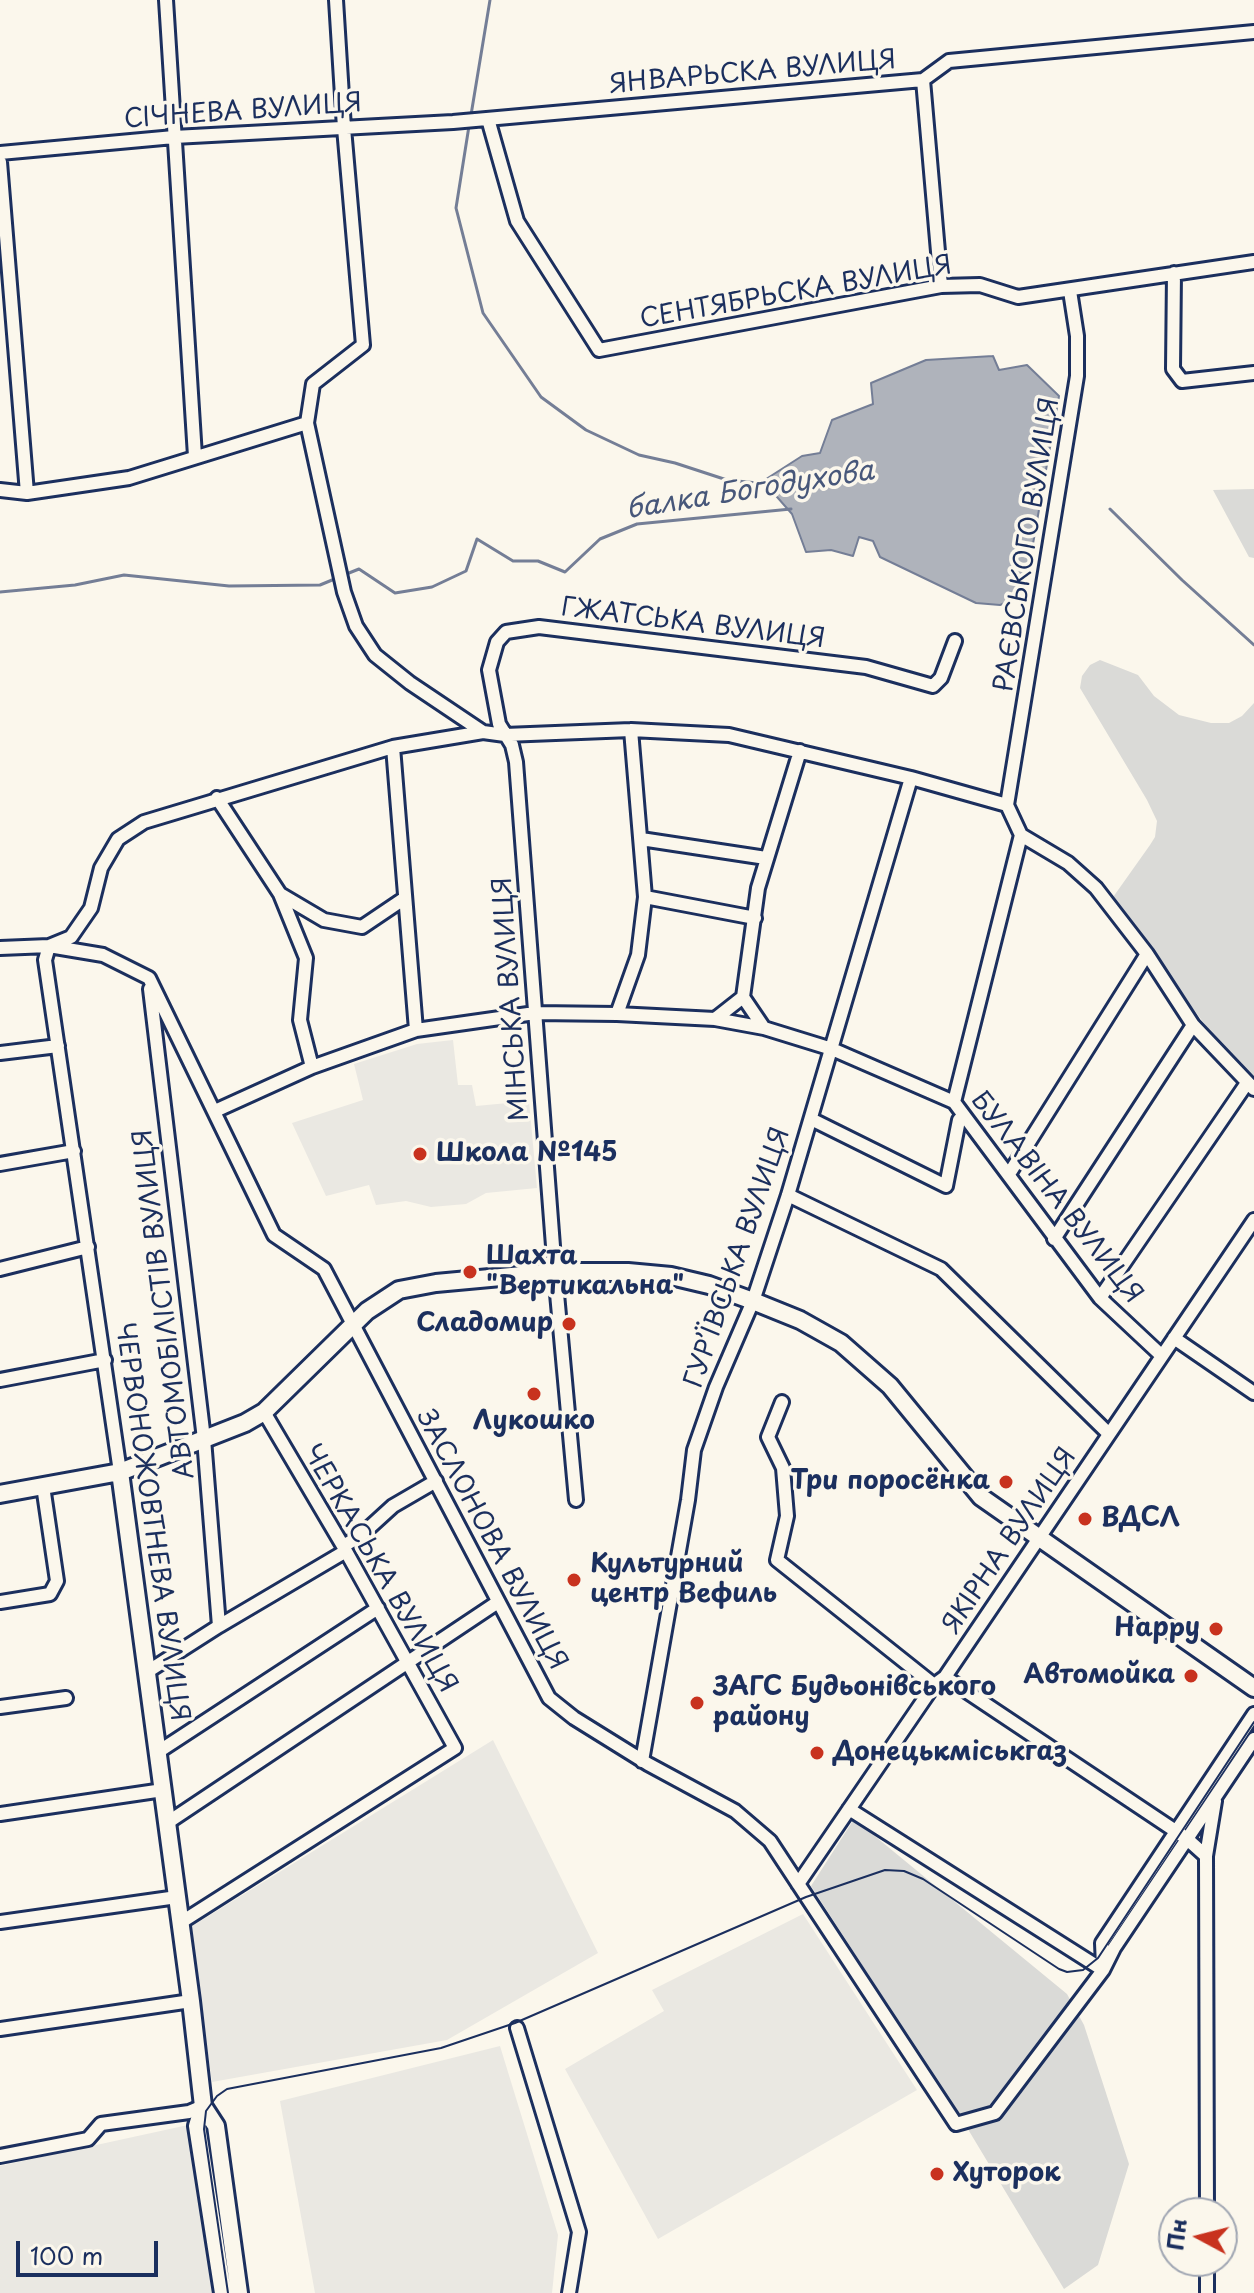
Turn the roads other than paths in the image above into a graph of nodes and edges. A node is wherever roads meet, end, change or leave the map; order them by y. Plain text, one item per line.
1 (166, 0) edge
2 (336, 0) edge
3 (1254, 32) edge
4 (923, 80) junction
5 (488, 119) junction
6 (344, 128) junction
7 (174, 137) junction
8 (0, 153) edge
9 (0, 162) edge
10 (1254, 262) edge
11 (1174, 273) junction
12 (941, 286) junction
13 (1070, 291) junction
14 (1254, 373) edge
15 (307, 423) junction
16 (195, 456) junction
17 (0, 490) edge
18 (27, 493) junction
19 (955, 641) dead end
20 (631, 730) junction
21 (483, 732) junction
22 (505, 735) junction
23 (393, 747) junction
24 (800, 751) junction
25 (911, 778) junction
26 (217, 798) junction
27 (1007, 805) junction
28 (1021, 835) junction
29 (641, 839) junction
30 (766, 858) junction
31 (280, 894) junction
32 (645, 897) junction
33 (405, 898) junction
34 (755, 918) junction
35 (49, 946) junction
36 (0, 948) edge
37 (1147, 954) junction
38 (149, 978) junction
39 (743, 997) junction
40 (535, 1013) junction
41 (617, 1014) junction
42 (715, 1019) junction
43 (1193, 1025) junction
44 (764, 1028) junction
45 (416, 1030) junction
46 (58, 1046) junction
47 (832, 1049) junction
48 (0, 1053) edge
49 (312, 1067) junction
50 (1250, 1086) edge
51 (954, 1102) junction
52 (215, 1111) junction
53 (963, 1116) junction
54 (811, 1119) junction
55 (74, 1151) junction
56 (0, 1164) edge
57 (1009, 1174) junction
58 (788, 1195) junction
59 (1254, 1220) edge
60 (1054, 1239) junction
61 (88, 1247) junction
62 (0, 1269) edge
63 (555, 1272) junction
64 (1100, 1298) junction
65 (753, 1301) junction
66 (353, 1325) junction
67 (1174, 1338) junction
68 (1162, 1356) junction
69 (105, 1360) junction
70 (0, 1380) edge
71 (1254, 1393) edge
72 (782, 1402) dead end
73 (264, 1412) junction
74 (1109, 1434) junction
75 (204, 1439) junction
76 (120, 1472) junction
77 (436, 1481) junction
78 (43, 1486) junction
79 (0, 1494) edge
80 (576, 1500) dead end
81 (1038, 1539) junction
82 (344, 1549) junction
83 (0, 1602) edge
84 (498, 1602) junction
85 (378, 1608) junction
86 (219, 1626) junction
87 (408, 1663) junction
88 (147, 1672) junction
89 (939, 1681) junction
90 (1254, 1688) edge
91 (66, 1698) dead end
92 (0, 1707) edge
93 (1254, 1714) edge
94 (1254, 1739) edge
95 (158, 1752) junction
96 (642, 1761) junction
97 (163, 1790) junction
98 (1216, 1794) junction
99 (849, 1809) junction
100 (0, 1814) edge
101 (167, 1823) junction
102 (1181, 1834) junction
103 (1206, 1856) junction
104 (798, 1884) junction
105 (177, 1897) junction
106 (0, 1922) edge
107 (180, 1923) junction
108 (1103, 1970) junction
109 (191, 2001) junction
110 (517, 2028) dead end
111 (0, 2029) edge
112 (203, 2106) junction
113 (0, 2156) edge
114 (1207, 2197) edge
115 (223, 2293) edge
116 (239, 2293) edge
117 (569, 2293) edge

1 - 7 street
2 - 6 street
3 - 4 street, ЯНВАРЬСКА ВУЛИЦЯ
4 - 5 street, ЯНВАРЬСКА ВУЛИЦЯ
4 - 12 street
5 - 6 street, СІЧНЕВА ВУЛИЦЯ
5 - 12 street, СЕНТЯБРЬСКА ВУЛИЦЯ
6 - 7 street, СІЧНЕВА ВУЛИЦЯ
6 - 15 street
7 - 8 street, СІЧНЕВА ВУЛИЦЯ
7 - 16 street
9 - 18 street
10 - 11 street, СЕНТЯБРЬСКА ВУЛИЦЯ
11 - 13 street, СЕНТЯБРЬСКА ВУЛИЦЯ
11 - 14 street
12 - 13 street, СЕНТЯБРЬСКА ВУЛИЦЯ
13 - 27 street, РАЄВСЬКОГО ВУЛИЦЯ
15 - 16 street
15 - 21 street
16 - 18 street
17 - 18 street
19 - 22 street, ГЖАТСЬКА ВУЛИЦЯ
20 - 22 street
20 - 24 street
20 - 29 street
21 - 22 street
21 - 23 street
22 - 40 street, МІНСЬКА ВУЛИЦЯ
23 - 26 street
23 - 33 street
24 - 25 street
24 - 30 street
25 - 27 street
25 - 47 street, ГУР’ЇВСЬКА ВУЛИЦЯ
26 - 31 street
26 - 35 street
27 - 28 street
28 - 37 street
28 - 51 street
29 - 30 street
29 - 32 street
30 - 34 street
31 - 33 street
31 - 49 street
32 - 34 street
32 - 41 street
33 - 45 street
34 - 39 street
35 - 36 street
35 - 38 street
35 - 46 street, ЧЕРВОНОЖОВТНЕВА ВУЛИЦЯ
37 - 43 street
37 - 57 street
38 - 52 street, ЗАСЛОНОВА ВУЛИЦЯ
38 - 75 street, АВТОМОБІЛІСТІВ ВУЛИЦЯ
39 - 42 street
39 - 44 street
40 - 41 street, БУЛАВІНА ВУЛИЦЯ
40 - 45 street, БУЛАВІНА ВУЛИЦЯ
40 - 63 street, МІНСЬКА ВУЛИЦЯ
41 - 42 street, БУЛАВІНА ВУЛИЦЯ
42 - 44 street, БУЛАВІНА ВУЛИЦЯ
43 - 50 street
43 - 60 street
44 - 47 street, БУЛАВІНА ВУЛИЦЯ
45 - 49 street, БУЛАВІНА ВУЛИЦЯ
46 - 48 street
46 - 55 street, ЧЕРВОНОЖОВТНЕВА ВУЛИЦЯ
47 - 51 street, БУЛАВІНА ВУЛИЦЯ
47 - 54 street, ГУР’ЇВСЬКА ВУЛИЦЯ
49 - 52 street, БУЛАВІНА ВУЛИЦЯ
50 - 64 street
51 - 53 street, БУЛАВІНА ВУЛИЦЯ
52 - 66 street, ЗАСЛОНОВА ВУЛИЦЯ
53 - 54 street
53 - 57 street, БУЛАВІНА ВУЛИЦЯ
54 - 58 street, ГУР’ЇВСЬКА ВУЛИЦЯ
55 - 56 street
55 - 61 street, ЧЕРВОНОЖОВТНЕВА ВУЛИЦЯ
57 - 60 street, БУЛАВІНА ВУЛИЦЯ
58 - 65 street, ГУР’ЇВСЬКА ВУЛИЦЯ
58 - 74 street
59 - 67 street, ЯКІРНА ВУЛИЦЯ
60 - 64 street, БУЛАВІНА ВУЛИЦЯ
61 - 62 street
61 - 69 street, ЧЕРВОНОЖОВТНЕВА ВУЛИЦЯ
63 - 65 main road
63 - 66 main road
63 - 80 street, МІНСЬКА ВУЛИЦЯ
64 - 68 street, БУЛАВІНА ВУЛИЦЯ
65 - 81 main road
65 - 96 street, ГУР’ЇВСЬКА ВУЛИЦЯ
66 - 73 main road
66 - 77 street, ЗАСЛОНОВА ВУЛИЦЯ
67 - 68 street, ЯКІРНА ВУЛИЦЯ
67 - 71 street
68 - 74 street, ЯКІРНА ВУЛИЦЯ
69 - 70 street
69 - 76 street, ЧЕРВОНОЖОВТНЕВА ВУЛИЦЯ
72 - 89 street
73 - 75 main road
73 - 82 street, ЧЕРКАСЬКА ВУЛИЦЯ
74 - 81 street, ЯКІРНА ВУЛИЦЯ
75 - 76 main road
75 - 86 street, АВТОМОБІЛІСТІВ ВУЛИЦЯ
76 - 78 main road
76 - 88 main road, ЧЕРВОНОЖОВТНЕВА ВУЛИЦЯ
77 - 82 street
77 - 84 street, ЗАСЛОНОВА ВУЛИЦЯ
78 - 79 main road
78 - 83 street
81 - 89 street, ЯКІРНА ВУЛИЦЯ
81 - 90 main road
82 - 85 street, ЧЕРКАСЬКА ВУЛИЦЯ
82 - 86 street
84 - 87 street
84 - 96 street, ЗАСЛОНОВА ВУЛИЦЯ
85 - 87 street, ЧЕРКАСЬКА ВУЛИЦЯ
85 - 95 street
86 - 88 street
87 - 101 street
87 - 107 street, ЧЕРКАСЬКА ВУЛИЦЯ
88 - 95 main road, ЧЕРВОНОЖОВТНЕВА ВУЛИЦЯ
89 - 99 street, ЯКІРНА ВУЛИЦЯ
89 - 102 street
91 - 92 street
93 - 102 street
94 - 98 street
95 - 97 main road, ЧЕРВОНОЖОВТНЕВА ВУЛИЦЯ
96 - 104 street, ЗАСЛОНОВА ВУЛИЦЯ
97 - 100 street
97 - 101 main road, ЧЕРВОНОЖОВТНЕВА ВУЛИЦЯ
98 - 102 street
98 - 103 street
99 - 104 street, ЯКІРНА ВУЛИЦЯ
99 - 108 street
101 - 105 main road, ЧЕРВОНОЖОВТНЕВА ВУЛИЦЯ
102 - 103 street
102 - 108 street
103 - 114 street
104 - 108 street, ЗАСЛОНОВА ВУЛИЦЯ
105 - 106 street
105 - 107 main road, ЧЕРВОНОЖОВТНЕВА ВУЛИЦЯ
107 - 109 main road, ЧЕРВОНОЖОВТНЕВА ВУЛИЦЯ
109 - 111 street
109 - 112 main road, ЧЕРВОНОЖОВТНЕВА ВУЛИЦЯ
110 - 117 street
112 - 113 street
112 - 115 main road, ЧЕРВОНОЖОВТНЕВА ВУЛИЦЯ
112 - 116 main road, ЧЕРВОНОЖОВТНЕВА ВУЛИЦЯ

